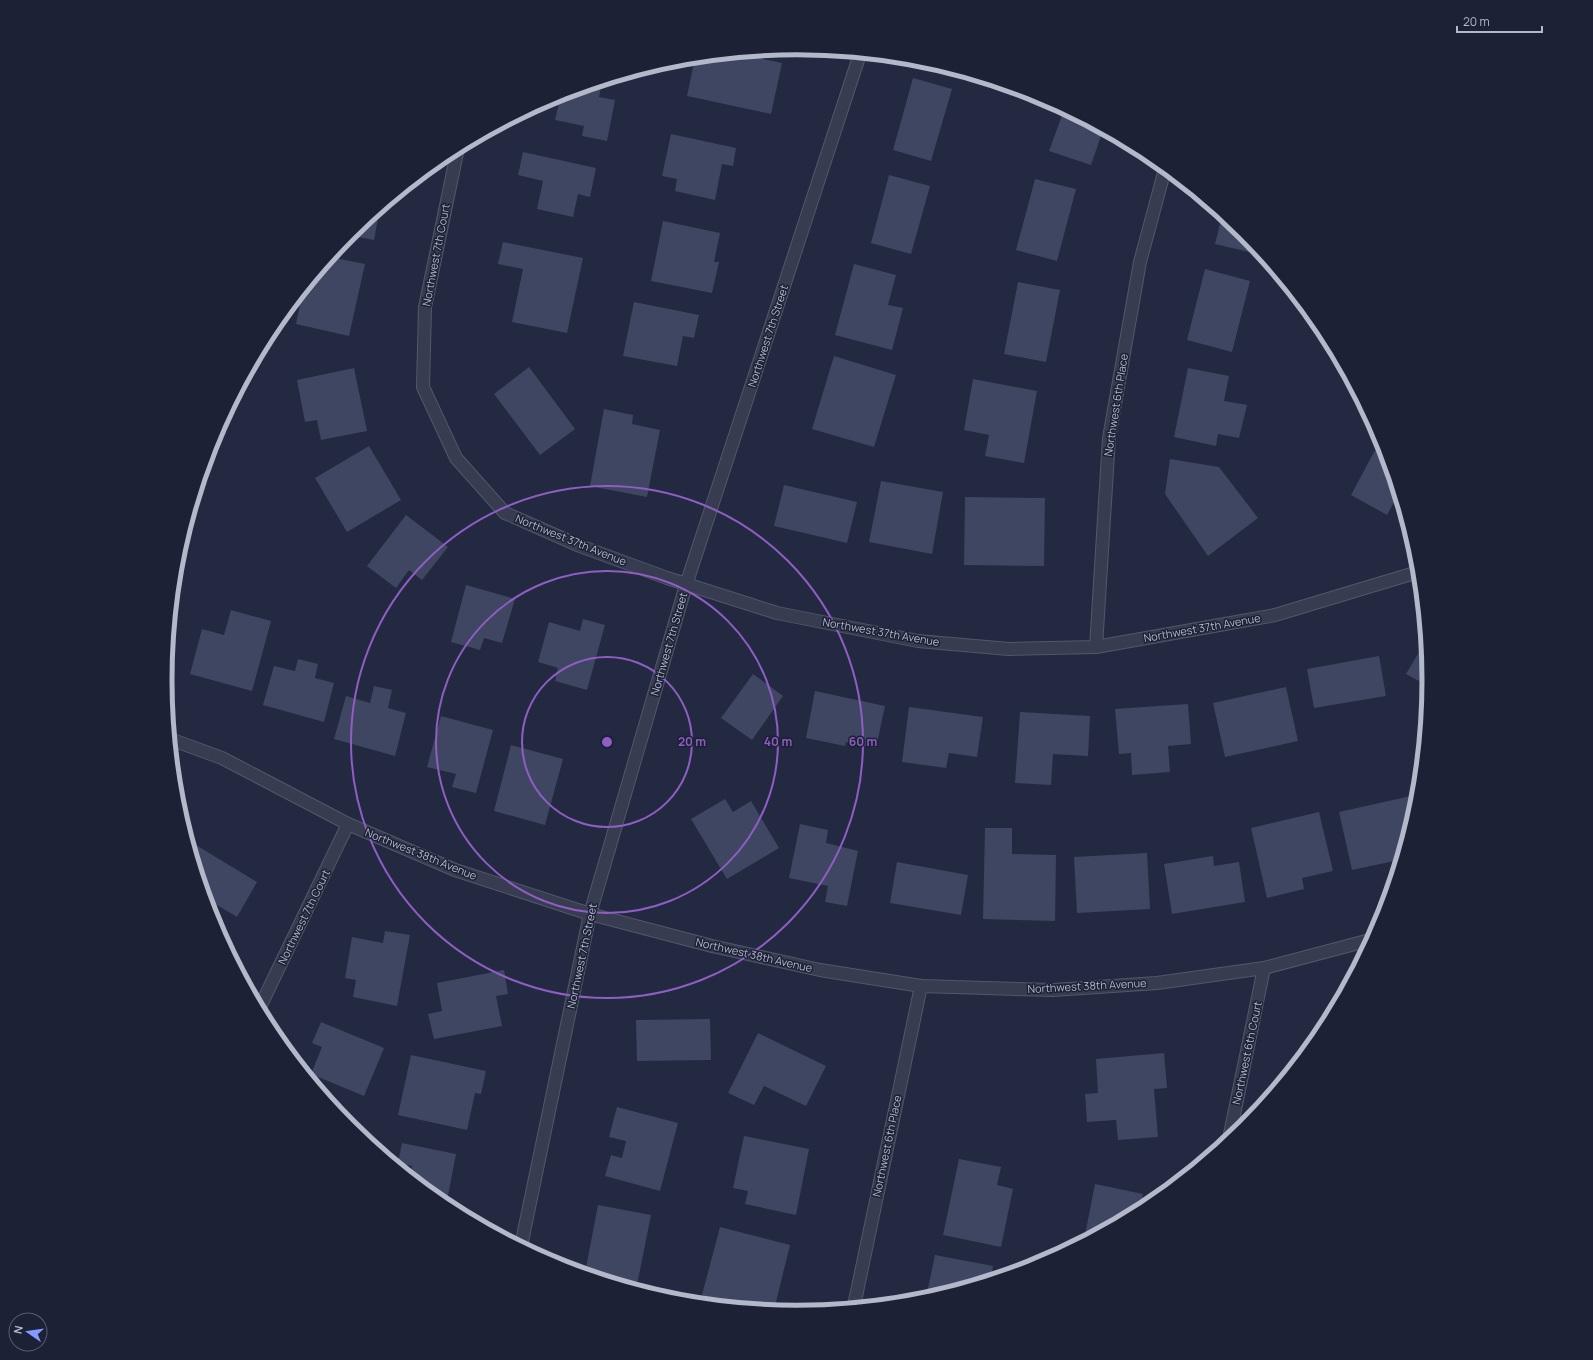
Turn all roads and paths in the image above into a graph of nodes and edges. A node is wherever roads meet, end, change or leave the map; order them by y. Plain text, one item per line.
1 (859, 58) edge
2 (456, 156) edge
3 (1164, 174) edge
4 (423, 387) joint
5 (1412, 574) edge
6 (686, 585) junction
7 (1096, 647) junction
8 (175, 741) edge
9 (348, 824) junction
10 (590, 914) junction
11 (1364, 942) edge
12 (1264, 968) junction
13 (921, 986) junction
14 (262, 1003) edge
15 (1231, 1129) edge
16 (522, 1242) edge
17 (855, 1302) edge

1 - 6 street, Northwest 7th Street
2 - 4 street, Northwest 7th Court
3 - 7 street, Northwest 6th Place
4 - 6 street, Northwest 37th Avenue
5 - 7 street, Northwest 37th Avenue
6 - 7 street, Northwest 37th Avenue
6 - 10 street, Northwest 7th Street
8 - 9 street, Northwest 38th Avenue
9 - 10 street, Northwest 38th Avenue
9 - 14 street, Northwest 7th Court
10 - 13 street, Northwest 38th Avenue
10 - 16 street, Northwest 7th Street
11 - 12 street, Northwest 38th Avenue
12 - 13 street, Northwest 38th Avenue
12 - 15 street, Northwest 6th Court
13 - 17 street, Northwest 6th Place

